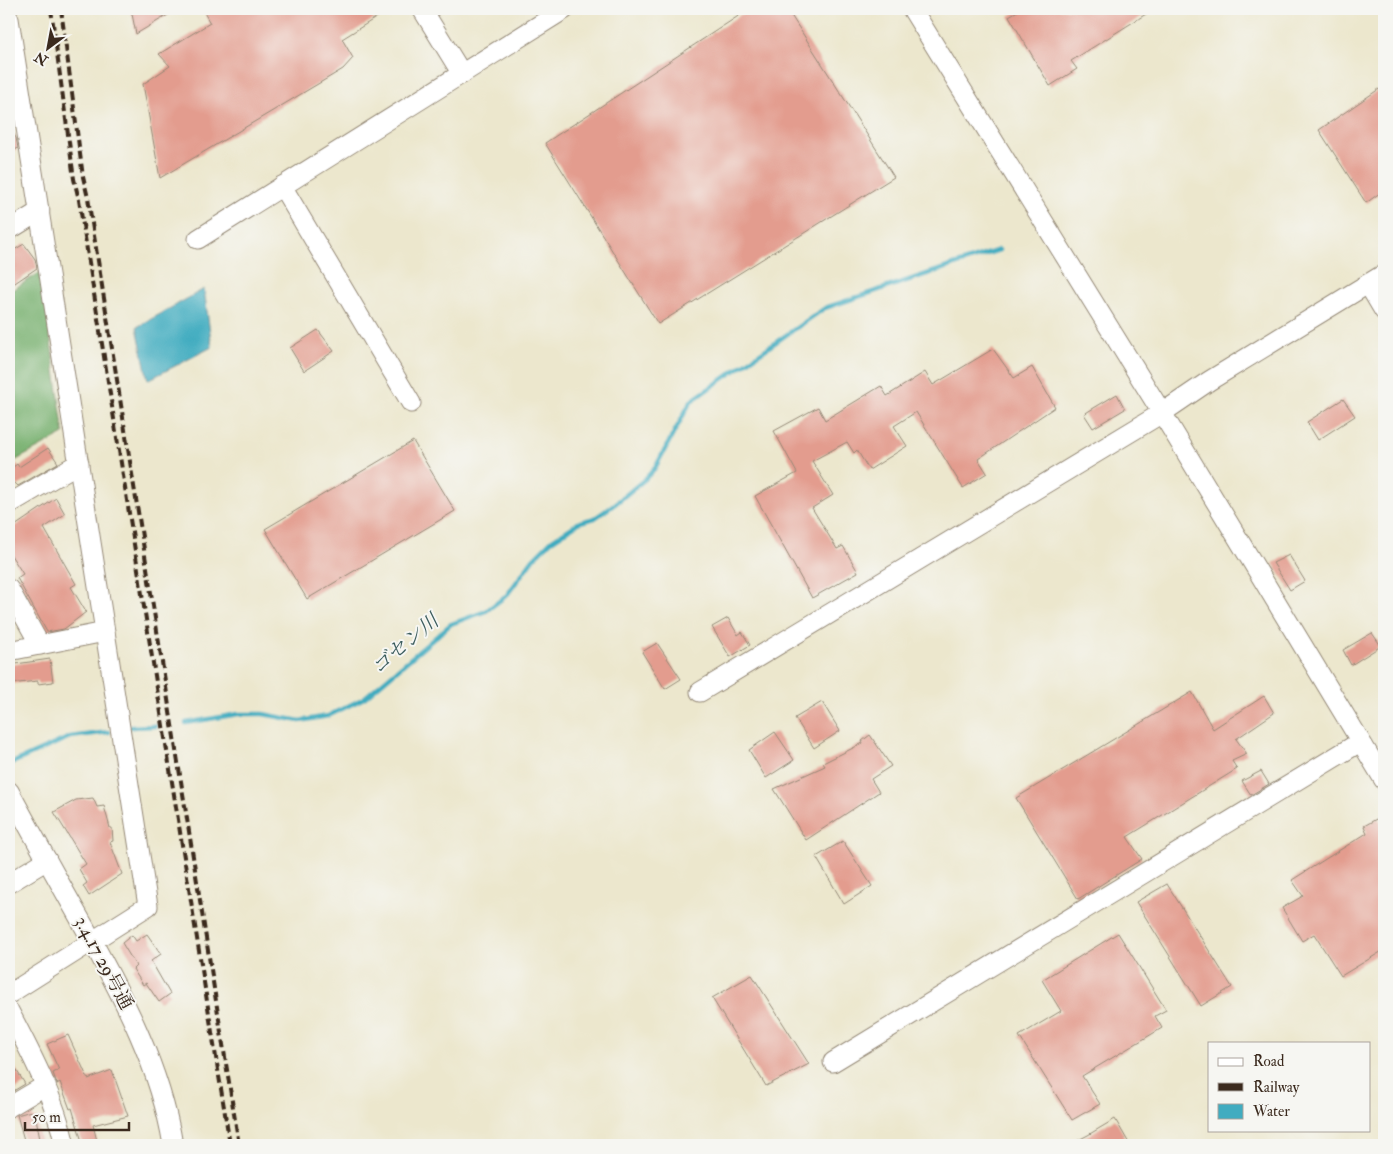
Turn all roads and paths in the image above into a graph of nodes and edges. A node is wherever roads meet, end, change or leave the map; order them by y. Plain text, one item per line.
1 (422, 9) edge
2 (566, 9) edge
3 (912, 9) edge
4 (9, 19) edge
5 (462, 74) junction
6 (16, 100) edge
7 (282, 186) junction
8 (40, 211) junction
9 (9, 230) edge
10 (198, 238) dead end
11 (1384, 274) edge
12 (1376, 289) edge
13 (1384, 311) edge
14 (410, 403) dead end
15 (1162, 413) junction
16 (79, 463) junction
17 (9, 504) edge
18 (9, 589) edge
19 (105, 632) junction
20 (40, 645) junction
21 (9, 651) edge
22 (700, 692) dead end
23 (1360, 742) junction
24 (1384, 780) edge
25 (9, 791) edge
26 (47, 860) junction
27 (9, 883) edge
28 (93, 942) junction
29 (9, 994) edge
30 (9, 1011) edge
31 (833, 1062) dead end
32 (46, 1085) junction
33 (9, 1107) edge
34 (65, 1145) edge
35 (173, 1145) edge

1 - 5 street
2 - 5 street
3 - 15 street
4 - 6 street
5 - 7 street
6 - 8 street
7 - 10 street
7 - 14 street
8 - 9 street
8 - 16 street
11 - 12 street
12 - 13 street
12 - 15 street
15 - 22 street
15 - 23 street
16 - 17 street
16 - 19 street
18 - 20 street
19 - 20 street
19 - 28 street
20 - 21 street
23 - 24 street
23 - 31 street
25 - 26 street, 3.4.17 29号通
26 - 27 street
26 - 28 street, 3.4.17 29号通
28 - 29 street
28 - 35 street, 3.4.17 29号通
30 - 32 street
32 - 33 street
32 - 34 street

